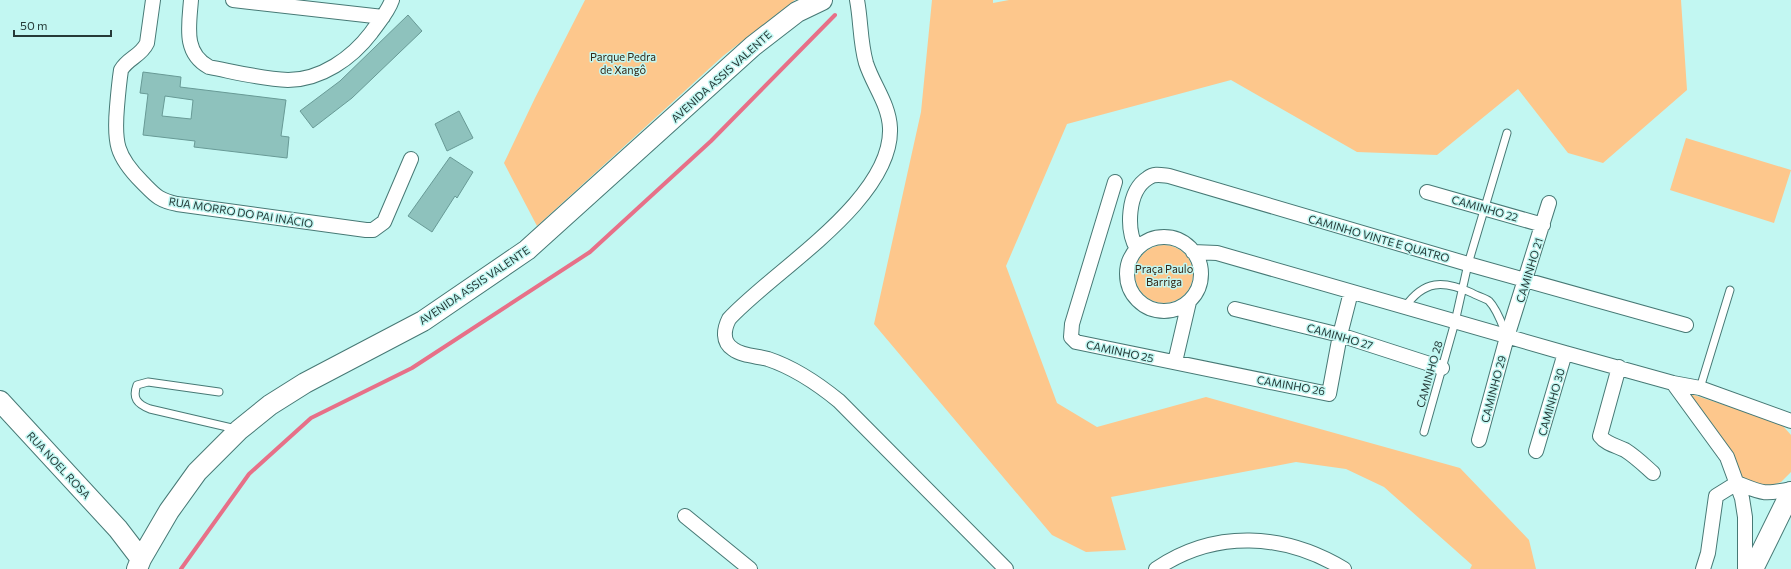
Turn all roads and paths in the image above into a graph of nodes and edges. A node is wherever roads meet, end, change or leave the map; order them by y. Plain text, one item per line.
1 (153, 0) edge
2 (191, 0) edge
3 (232, 0) edge
4 (392, 0) edge
5 (822, 0) edge
6 (857, 0) edge
7 (383, 17) junction
8 (1507, 134) dead end
9 (411, 160) dead end
10 (1115, 182) dead end
11 (1427, 192) dead end
12 (1549, 203) dead end
13 (1485, 208) junction
14 (1543, 225) junction
15 (1137, 249) junction
16 (1193, 252) junction
17 (1468, 264) junction
18 (1526, 280) junction
19 (1462, 288) junction
20 (1730, 290) dead end
21 (1351, 292) junction
22 (1189, 302) junction
23 (1405, 307) junction
24 (1235, 309) dead end
25 (1455, 322) junction
26 (1686, 325) dead end
27 (1340, 334) junction
28 (1507, 337) junction
29 (1565, 353) junction
30 (1175, 362) junction
31 (1618, 367) junction
32 (1442, 368) junction
33 (1673, 383) junction
34 (1700, 388) junction
35 (219, 392) dead end
36 (0, 401) edge
37 (1791, 421) edge
38 (239, 430) junction
39 (1424, 432) dead end
40 (1479, 440) dead end
41 (1536, 451) dead end
42 (1653, 473) dead end
43 (1737, 483) junction
44 (1791, 490) edge
45 (685, 516) dead end
46 (118, 529) junction
47 (152, 540) junction
48 (139, 564) edge
49 (750, 569) edge
50 (1006, 569) edge
51 (1156, 569) edge
52 (1344, 569) edge
53 (1703, 569) edge
54 (1745, 569) edge
55 (1753, 569) edge

1 - 9 street, RUA MORRO DO PAI INÁCIO
2 - 7 street
3 - 7 street
4 - 7 street
5 - 38 main road, AVENIDA ASSIS VALENTE
6 - 50 street
8 - 13 lane, CAMINHO 28
10 - 30 street, CAMINHO 25
11 - 13 street, CAMINHO 22
12 - 14 street, CAMINHO 21
13 - 14 street, CAMINHO 22
13 - 17 lane, CAMINHO 28
14 - 18 street, CAMINHO 21
15 - 16 street
15 - 17 street, CAMINHO VINTE E QUATRO
15 - 22 street
16 - 21 street
16 - 22 street
17 - 18 street, CAMINHO VINTE E QUATRO
17 - 19 lane, CAMINHO 28
18 - 26 street, CAMINHO VINTE E QUATRO
18 - 28 street, CAMINHO 21
19 - 23 lane
19 - 25 lane, CAMINHO 28
19 - 28 lane
20 - 34 lane
21 - 23 street
21 - 27 street, CAMINHO 26
22 - 30 street
23 - 25 street
24 - 27 street, CAMINHO 27
25 - 28 street
25 - 32 lane, CAMINHO 28
27 - 30 street, CAMINHO 26
27 - 32 street, CAMINHO 27
28 - 29 street
28 - 40 street, CAMINHO 29
29 - 31 street
29 - 41 street, CAMINHO 30
31 - 33 street
31 - 42 street
32 - 39 lane, CAMINHO 28
33 - 34 street
33 - 43 street
34 - 37 street
35 - 38 lane
36 - 46 main road, RUA NOEL ROSA
38 - 47 main road, AVENIDA ASSIS VALENTE
43 - 44 street
43 - 53 street
43 - 54 street
44 - 55 main road
45 - 49 street
46 - 47 main road, RUA NOEL ROSA
46 - 48 main road, RUA NOEL ROSA
47 - 48 main road, AVENIDA ASSIS VALENTE
51 - 52 street

